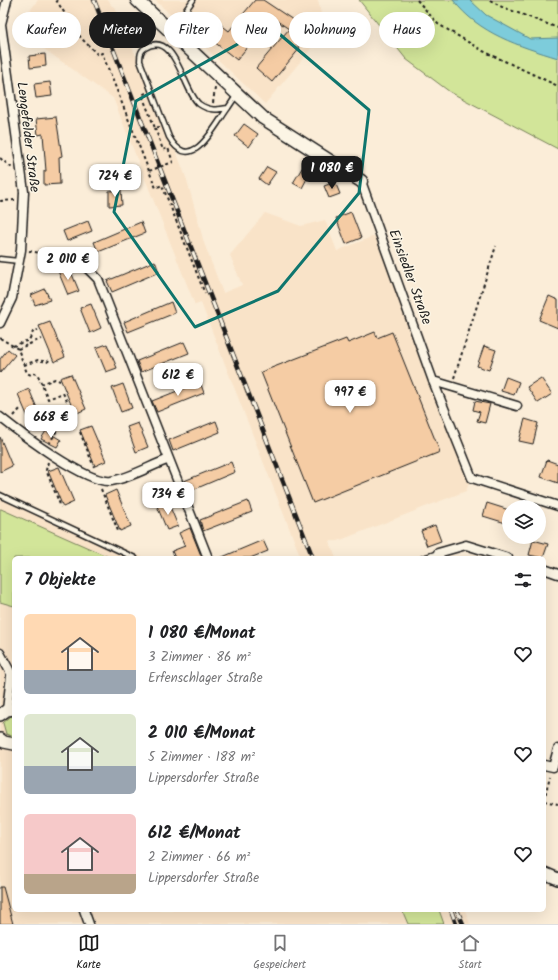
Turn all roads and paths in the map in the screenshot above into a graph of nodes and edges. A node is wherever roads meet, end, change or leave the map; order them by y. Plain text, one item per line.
1 (7, 0) edge
2 (56, 0) edge
3 (137, 0) edge
4 (193, 0) edge
5 (417, 0) edge
6 (490, 0) edge
7 (184, 12) edge
8 (164, 25) edge
9 (558, 28) edge
10 (188, 48) edge
11 (217, 76) junction
12 (558, 86) edge
13 (238, 94) junction
14 (142, 95) dead end
15 (228, 108) junction
16 (211, 110) junction
17 (161, 126) dead end
18 (155, 128) junction
19 (175, 147) junction
20 (168, 148) junction
21 (0, 158) edge
22 (149, 171) junction
23 (21, 175) junction
24 (361, 181) joint
25 (23, 199) junction
26 (0, 201) edge
27 (496, 246) dead end
28 (36, 252) dead end
29 (0, 259) edge
30 (19, 261) junction
31 (87, 268) joint
32 (205, 294) dead end
33 (0, 323) edge
34 (38, 330) dead end
35 (0, 338) edge
36 (41, 339) dead end
37 (13, 346) junction
38 (18, 349) junction
39 (51, 359) dead end
40 (24, 365) junction
41 (60, 381) dead end
42 (433, 381) junction
43 (41, 384) junction
44 (452, 386) junction
45 (67, 401) dead end
46 (517, 406) dead end
47 (21, 408) dead end
48 (72, 411) dead end
49 (0, 417) edge
50 (8, 423) junction
51 (80, 432) dead end
52 (48, 452) junction
53 (169, 459) junction
54 (95, 478) junction
55 (0, 494) edge
56 (558, 506) edge
57 (61, 507) dead end
58 (118, 531) dead end
59 (439, 555) edge
60 (131, 556) edge
61 (207, 556) edge
62 (502, 556) edge
63 (546, 570) edge
64 (558, 574) edge
65 (0, 654) edge
66 (12, 676) edge
67 (12, 684) edge
68 (7, 711) edge
69 (0, 739) edge
70 (12, 744) edge
71 (558, 750) edge
72 (546, 766) edge
73 (552, 767) junction
74 (546, 792) edge
75 (546, 801) edge
76 (558, 804) edge
77 (546, 874) edge
78 (558, 879) edge
79 (85, 912) edge
80 (89, 924) edge

1 - 23 street, Lengefelder Straße
2 - 22 path
3 - 8 main road
4 - 7 lane
5 - 12 path
6 - 9 path
10 - 11 main road
11 - 13 main road
11 - 16 path
13 - 15 lane
13 - 24 main road
14 - 18 path
15 - 16 lane
15 - 19 lane
16 - 19 lane
17 - 18 path
18 - 20 path
19 - 20 path
20 - 22 path
21 - 23 path
22 - 32 path
23 - 25 street, Lengefelder Straße
24 - 42 street, Einsiedler Straße
25 - 26 path
25 - 30 street, Lengefelder Straße
27 - 44 path
28 - 31 path
29 - 30 lane
30 - 33 street, Lengefelder Straße
31 - 53 street
34 - 37 path
35 - 37 path
36 - 38 path
37 - 38 path
38 - 40 path
39 - 40 path
40 - 43 path
41 - 43 path
42 - 44 street
42 - 56 street, Einsiedler Straße
43 - 45 path
44 - 46 street
47 - 50 path
48 - 52 path
49 - 50 street
50 - 52 street
51 - 54 path
52 - 54 street
52 - 57 path
53 - 54 street
53 - 61 street
54 - 58 path
55 - 60 lane
59 - 62 street
63 - 64 street
65 - 66 street
67 - 68 street
69 - 70 street
71 - 73 street
72 - 73 street
73 - 74 path
75 - 76 path
77 - 78 street
79 - 80 street

